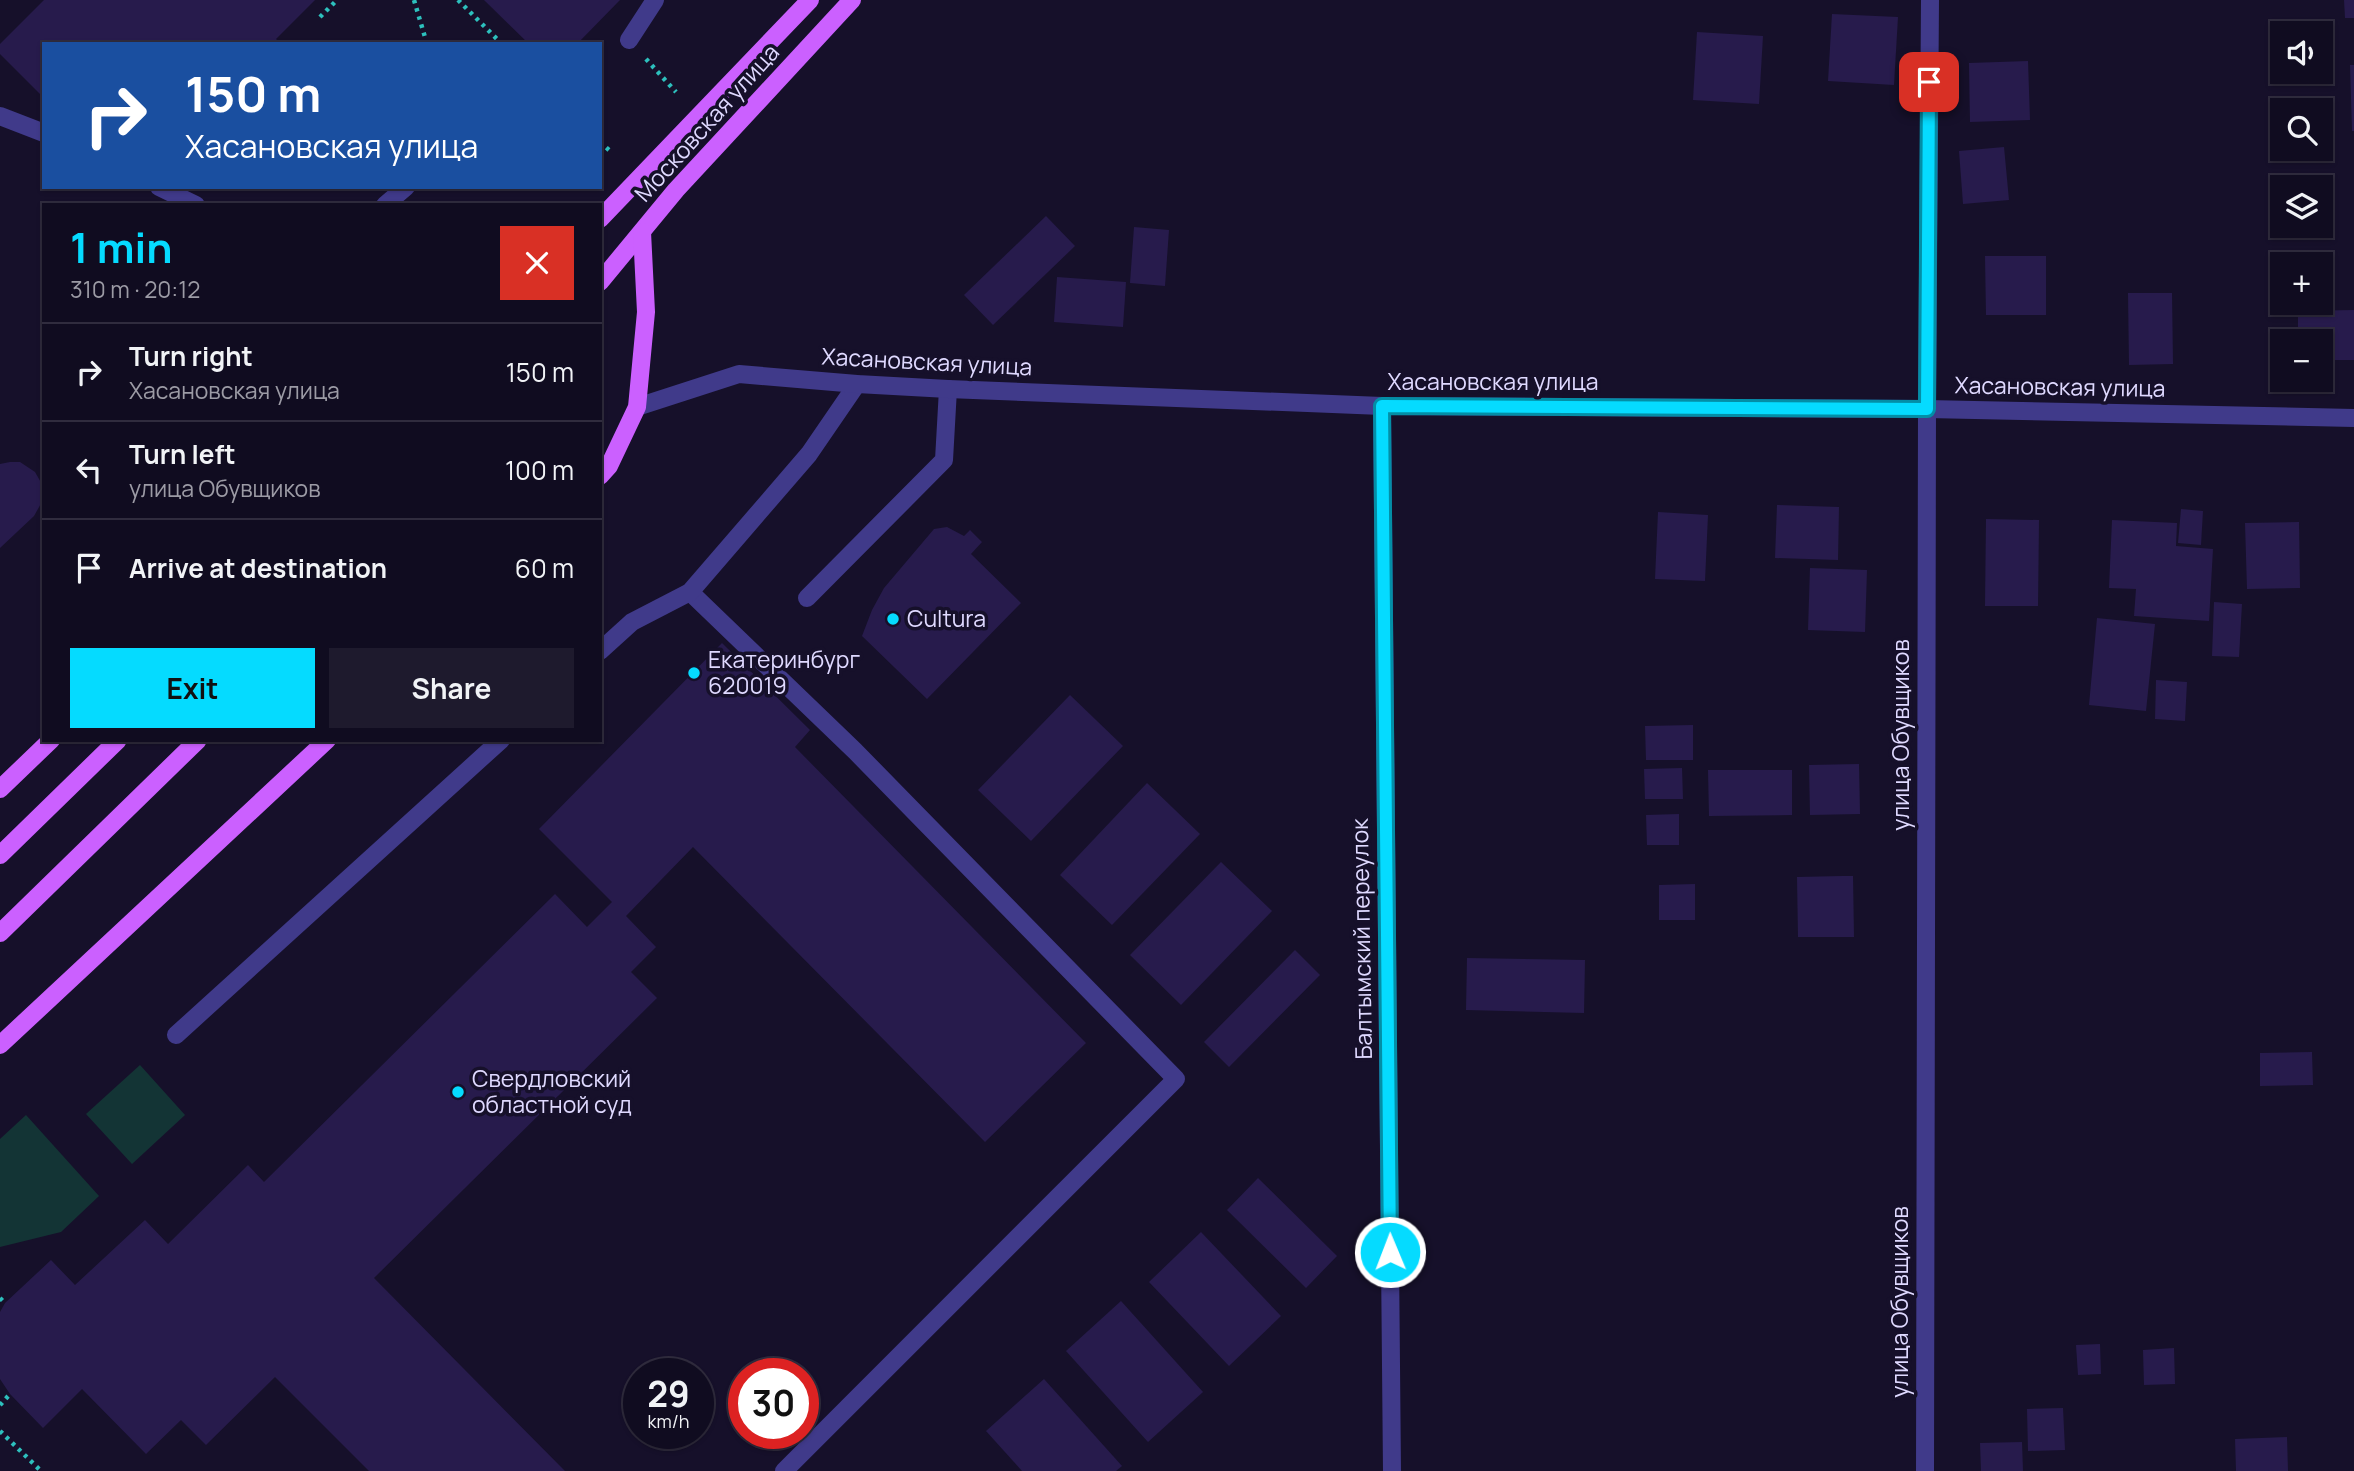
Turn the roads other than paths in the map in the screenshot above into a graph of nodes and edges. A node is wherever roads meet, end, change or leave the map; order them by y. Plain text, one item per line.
1 (655, 0) edge
2 (810, 0) edge
3 (852, 0) edge
4 (1930, 0) edge
5 (629, 40) road end
6 (0, 116) edge
7 (42, 132) edge
8 (163, 189) edge
9 (404, 189) edge
10 (192, 203) edge
11 (387, 203) edge
12 (602, 217) edge
13 (642, 232) junction
14 (602, 280) edge
15 (857, 384) junction
16 (948, 389) junction
17 (1382, 406) junction
18 (637, 407) junction
19 (1927, 409) junction
20 (2354, 418) edge
21 (602, 474) edge
22 (690, 592) junction
23 (807, 598) dead end
24 (602, 649) edge
25 (49, 742) edge
26 (116, 742) edge
27 (196, 742) edge
28 (325, 742) edge
29 (499, 742) edge
30 (0, 789) edge
31 (0, 855) edge
32 (0, 933) edge
33 (176, 1035) dead end
34 (0, 1045) edge
35 (784, 1471) edge
36 (1392, 1471) edge
37 (1924, 1471) edge

1 - 5 street
2 - 12 main road, Московская улица
3 - 13 main road, Московская улица
4 - 19 street, улица Обувщиков
6 - 7 street
8 - 10 street
9 - 11 street
13 - 14 main road, Московская улица
13 - 18 main road
15 - 16 street, Хасановская улица
15 - 18 street, Хасановская улица
15 - 22 street
16 - 17 street, Хасановская улица
16 - 23 street
17 - 19 street, Хасановская улица
17 - 36 street, Балтымский переулок
18 - 21 main road
19 - 20 street, Хасановская улица
19 - 37 street, улица Обувщиков
22 - 24 street
22 - 35 street
25 - 30 main road
26 - 31 main road
27 - 32 main road
28 - 34 main road
29 - 33 street

